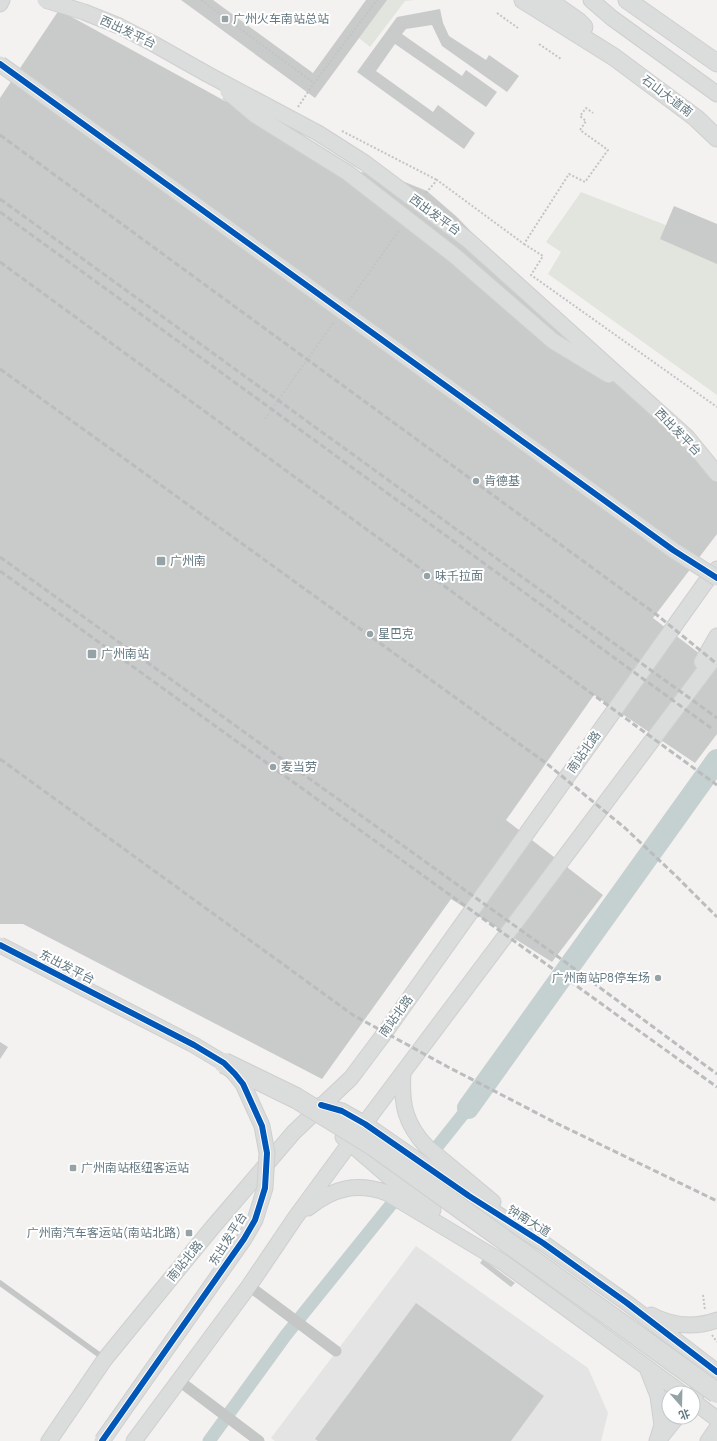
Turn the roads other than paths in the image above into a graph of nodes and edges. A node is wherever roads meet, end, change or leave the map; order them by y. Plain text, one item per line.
1 (2, 0) edge
2 (45, 0) edge
3 (523, 0) edge
4 (548, 0) edge
5 (591, 0) edge
6 (627, 0) edge
7 (0, 4) edge
8 (614, 57) junction
9 (717, 63) edge
10 (0, 64) edge
11 (207, 74) junction
12 (717, 94) edge
13 (717, 138) edge
14 (637, 391) junction
15 (717, 474) edge
16 (717, 569) edge
17 (717, 578) edge
18 (717, 636) edge
19 (717, 654) edge
20 (668, 720) junction
21 (0, 945) edge
22 (224, 1063) junction
23 (403, 1072) junction
24 (321, 1105) junction
25 (365, 1124) junction
26 (350, 1143) junction
27 (452, 1176) junction
28 (469, 1196) junction
29 (422, 1207) junction
30 (295, 1218) junction
31 (449, 1221) junction
32 (543, 1243) junction
33 (504, 1262) junction
34 (0, 1283) edge
35 (249, 1286) junction
36 (627, 1303) junction
37 (717, 1320) edge
38 (336, 1351) dead end
39 (105, 1359) junction
40 (648, 1368) junction
41 (716, 1370) edge
42 (178, 1380) junction
43 (671, 1385) edge
44 (701, 1390) edge
45 (717, 1393) edge
46 (701, 1406) edge
47 (717, 1419) edge
48 (670, 1425) edge
49 (717, 1428) edge
50 (49, 1441) edge
51 (102, 1441) edge
52 (134, 1441) edge
53 (259, 1441) edge
54 (657, 1441) edge
55 (708, 1441) edge

1 - 7 street
2 - 11 street, 西出发平台, bridge
3 - 8 main road, 石山大道南
4 - 8 main road, 石山大道南
5 - 12 street
6 - 9 main road
8 - 13 main road, 石山大道南
10 - 17 street, bridge
11 - 14 street, 西出发平台, bridge
11 - 14 street, 西出发平台, bridge
14 - 15 street, 西出发平台, bridge
16 - 24 street, 南站北路
18 - 20 street
19 - 20 street
20 - 23 street
21 - 22 street, 东出发平台, bridge
22 - 45 highway, bridge
22 - 51 street, 东出发平台, bridge
23 - 25 street
23 - 27 street
24 - 25 street, 钟南大道
24 - 26 street
24 - 39 street, 南站北路
25 - 26 street
25 - 27 street, 钟南大道
26 - 29 street
26 - 30 street
27 - 28 street, 钟南大道
27 - 32 street
28 - 31 street
28 - 32 street, 钟南大道
29 - 30 street
29 - 31 street
29 - 33 street
30 - 35 street
31 - 33 street
32 - 36 street, 钟南大道
33 - 40 street
34 - 39 lane
35 - 38 street
35 - 42 street
36 - 37 street
36 - 41 street, 钟南大道
39 - 50 street, 南站北路
40 - 43 street
40 - 54 street
41 - 44 street
42 - 52 street
42 - 53 street
46 - 47 street
48 - 54 street
49 - 55 street

